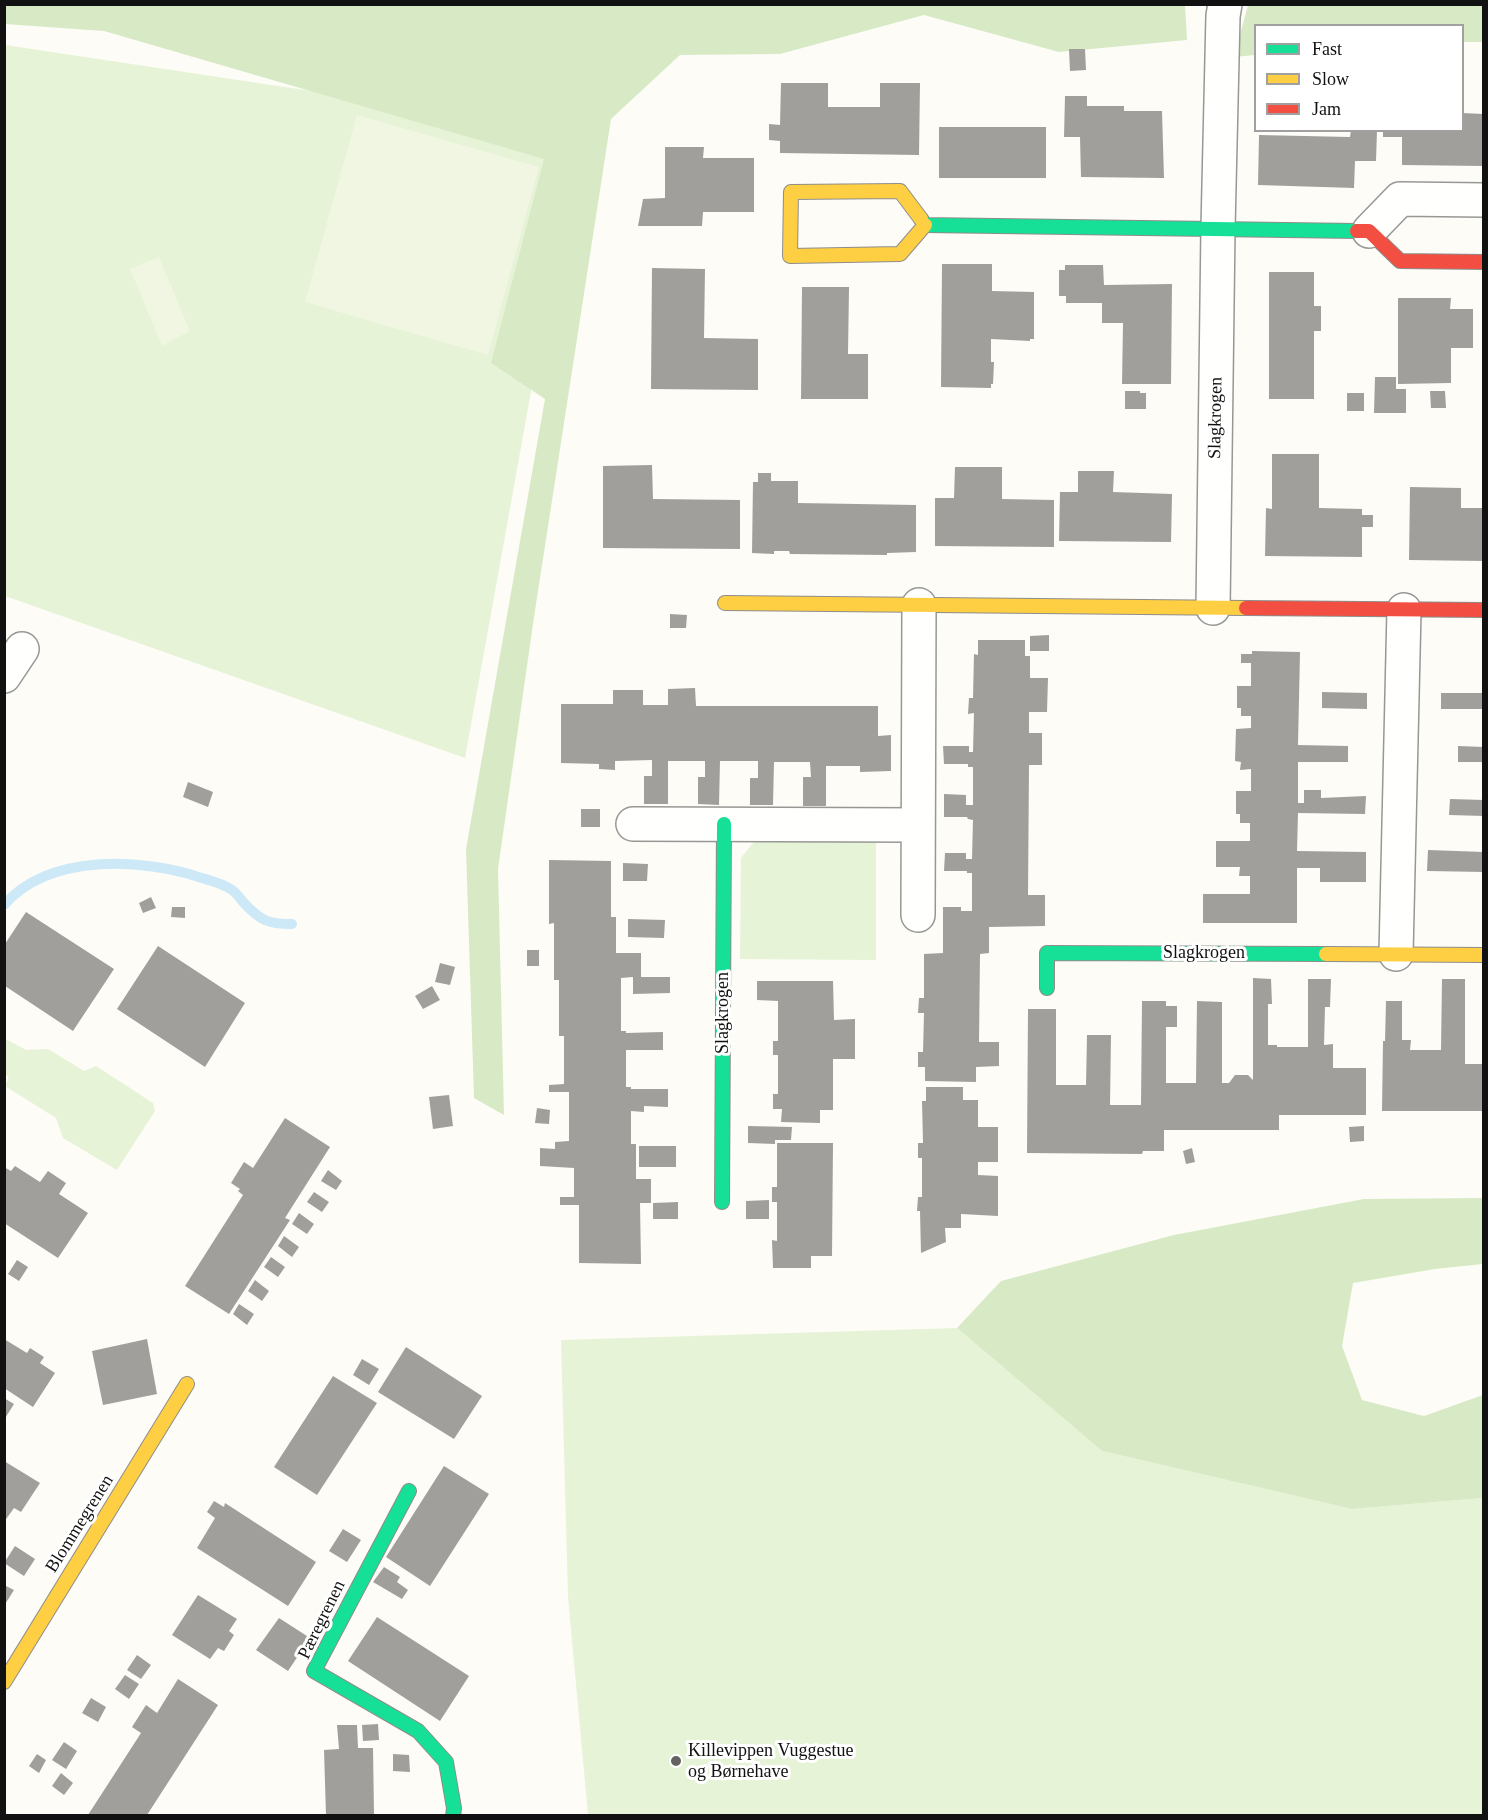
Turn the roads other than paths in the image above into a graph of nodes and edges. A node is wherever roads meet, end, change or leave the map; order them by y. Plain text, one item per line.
1 (1224, 8) edge
2 (1484, 200) edge
3 (925, 225) junction
4 (1218, 228) junction
5 (1370, 231) junction
6 (1484, 262) edge
7 (725, 603) dead end
8 (919, 605) junction
9 (1213, 608) junction
10 (1404, 609) junction
11 (1484, 610) edge
12 (22, 649) dead end
13 (4, 676) edge
14 (633, 824) dead end
15 (724, 824) junction
16 (918, 825) junction
17 (918, 915) dead end
18 (1396, 954) junction
19 (1484, 955) edge
20 (1047, 988) dead end
21 (722, 1202) dead end
22 (187, 1384) dead end
23 (409, 1491) dead end
24 (4, 1682) edge
25 (453, 1815) edge

1 - 4 street, Slagkrogen
2 - 5 street
3 - 3 street
3 - 4 street
4 - 5 street
4 - 9 street, Slagkrogen
5 - 6 street
7 - 8 street
8 - 9 street
8 - 16 street
9 - 10 street
10 - 11 street
10 - 18 street
12 - 13 street
14 - 15 street
15 - 16 street
15 - 21 street, Slagkrogen
16 - 17 street
18 - 19 street, Slagkrogen
18 - 20 street, Slagkrogen
22 - 24 street, Blommegrenen
23 - 25 street, Pæregrenen

